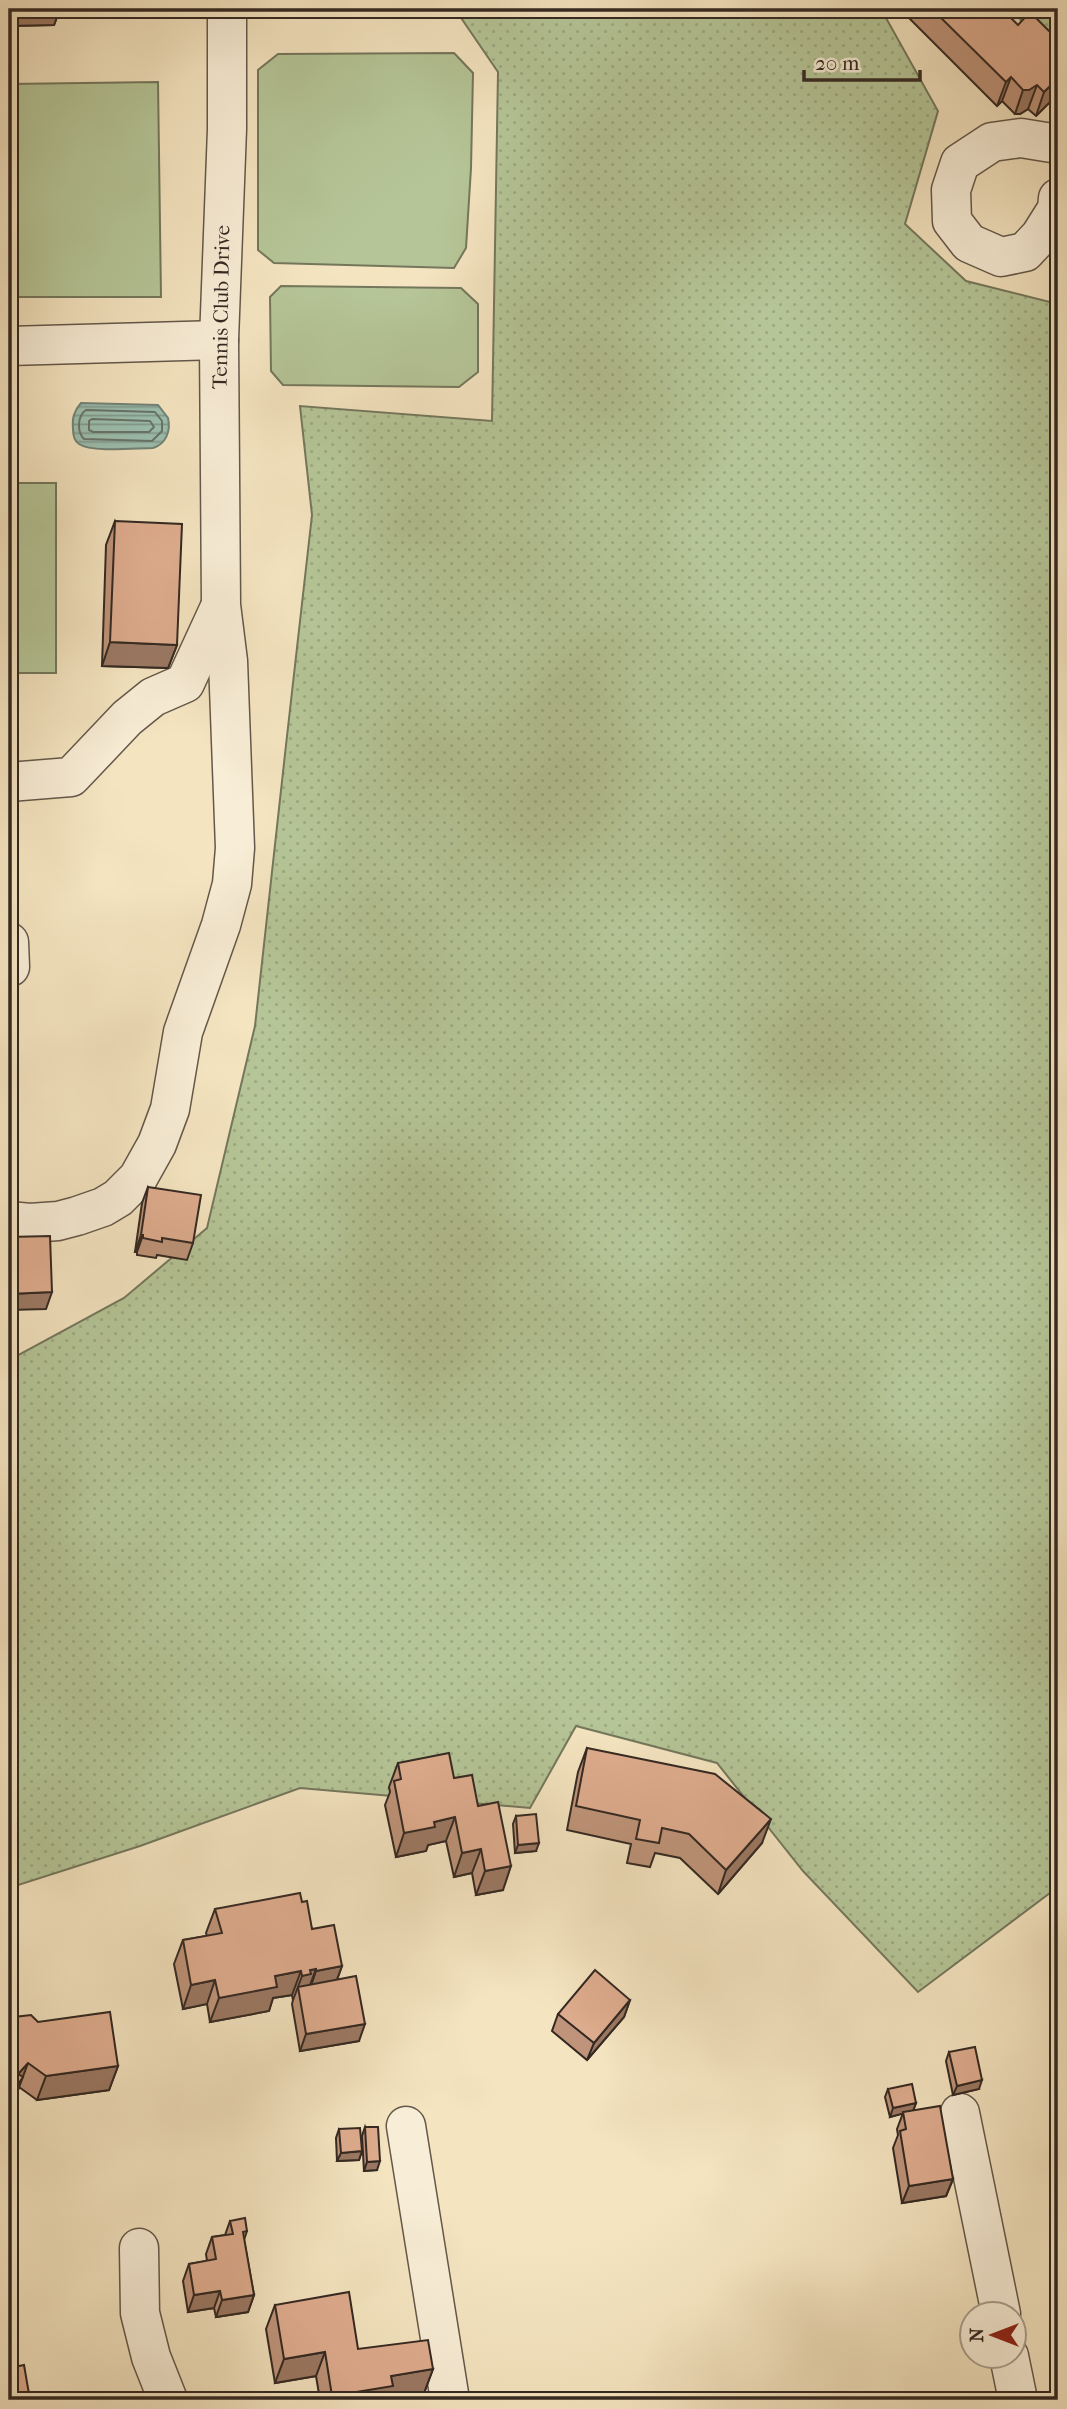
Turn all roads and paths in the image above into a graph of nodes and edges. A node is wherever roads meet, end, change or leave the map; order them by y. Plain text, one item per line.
1 (227, 9) edge
2 (1058, 144) edge
3 (1058, 198) edge
4 (219, 340) junction
5 (9, 346) edge
6 (221, 605) junction
7 (9, 782) edge
8 (9, 942) edge
9 (10, 967) edge
10 (9, 1221) edge
11 (960, 2113) dead end
12 (406, 2126) dead end
13 (139, 2248) dead end
14 (998, 2300) edge
15 (1012, 2370) edge
16 (168, 2400) edge
17 (450, 2400) edge
18 (1018, 2400) edge

1 - 4 street, Tennis Club Drive
2 - 3 street
4 - 5 street
4 - 6 street, Tennis Club Drive
6 - 7 street
6 - 10 street, Tennis Club Drive
8 - 9 street
11 - 14 street
12 - 17 street
13 - 16 street
15 - 18 street

